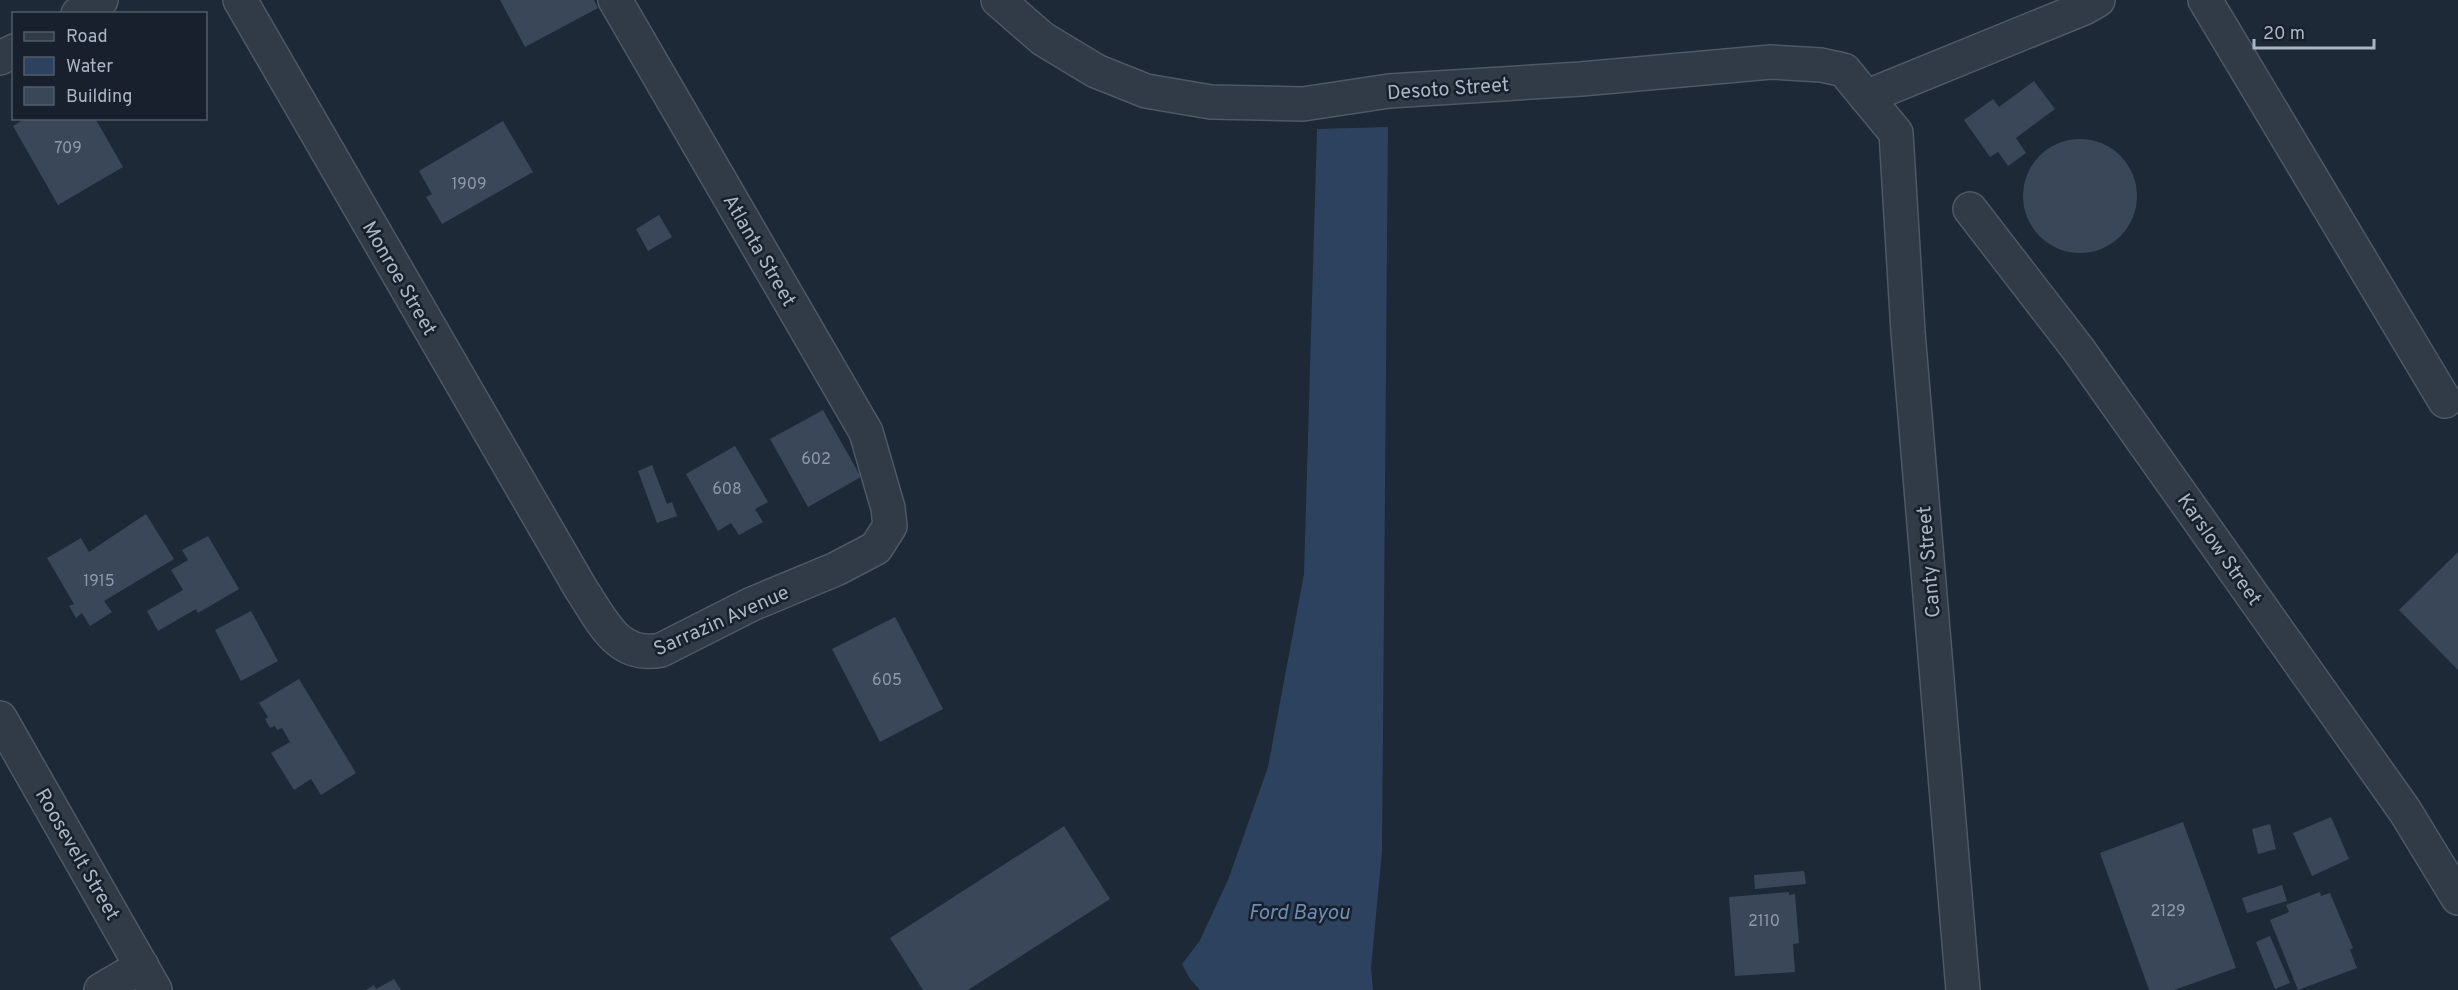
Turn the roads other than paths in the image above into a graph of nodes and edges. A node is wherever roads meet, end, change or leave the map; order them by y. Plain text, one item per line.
1 (101, 0) edge
2 (240, 0) edge
3 (615, 0) edge
4 (998, 0) edge
5 (2098, 0) edge
6 (2205, 0) edge
7 (81, 12) edge
8 (1866, 97) junction
9 (1896, 133) joint
10 (1970, 209) dead end
11 (2445, 401) dead end
12 (888, 508) joint
13 (562, 556) joint
14 (0, 718) edge
15 (2458, 898) edge
16 (149, 978) edge
17 (102, 990) edge
18 (1963, 990) edge

1 - 7 street
2 - 13 street, Monroe Street
3 - 12 street, Atlanta Street
4 - 8 street, Desoto Street
5 - 8 street
6 - 11 street
8 - 9 street, Desoto Street
9 - 18 street, Canty Street
10 - 15 street, Karslow Street
12 - 13 street, Sarrazin Avenue
14 - 16 street, Roosevelt Street
16 - 17 street

